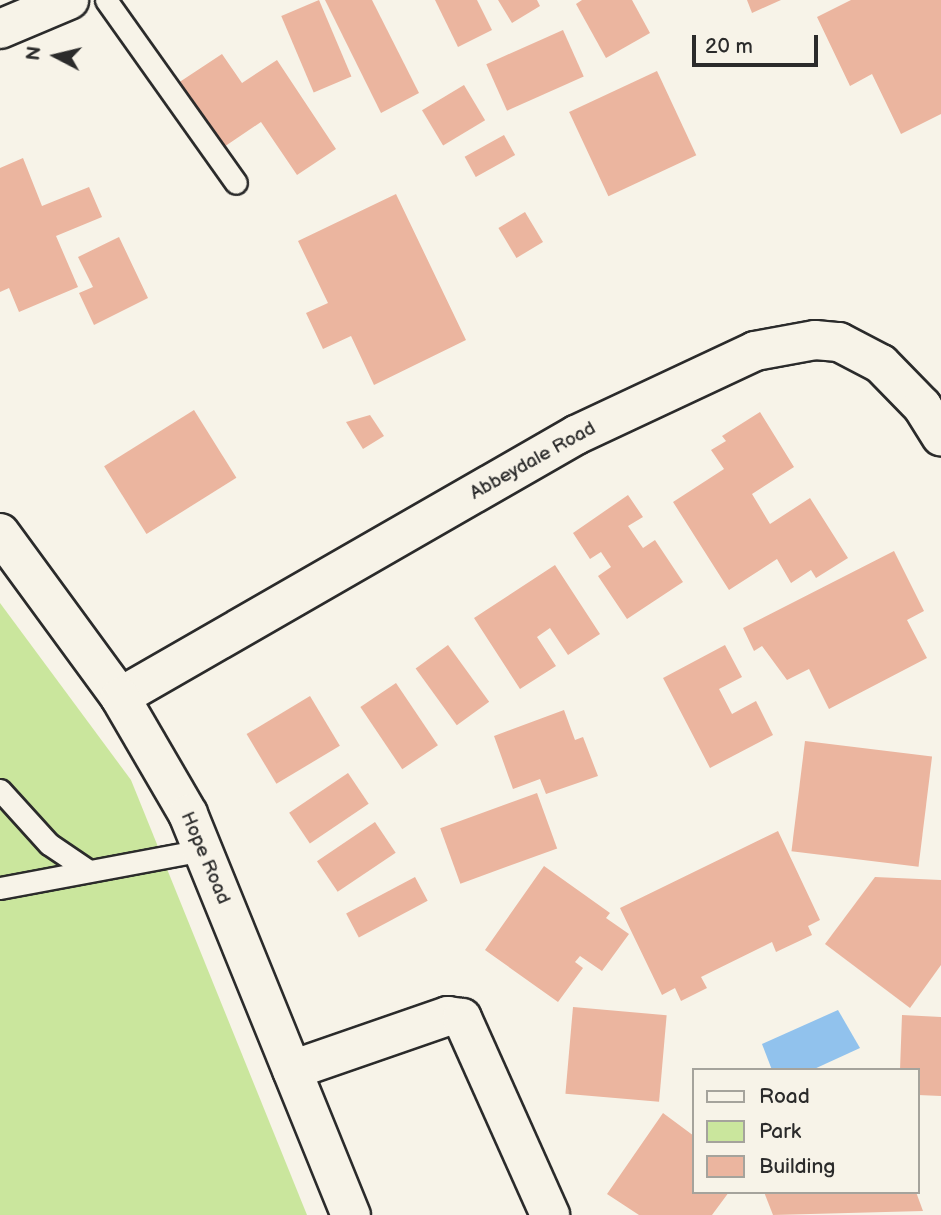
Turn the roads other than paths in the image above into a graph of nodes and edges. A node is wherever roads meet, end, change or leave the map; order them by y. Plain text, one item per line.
1 (69, 0) edge
2 (106, 0) edge
3 (0, 29) edge
4 (236, 183) dead end
5 (941, 437) edge
6 (0, 533) edge
7 (120, 697) junction
8 (0, 790) edge
9 (203, 850) junction
10 (89, 871) junction
11 (0, 888) edge
12 (292, 1070) junction
13 (351, 1215) edge
14 (550, 1215) edge

1 - 3 street
2 - 4 lane
5 - 7 street, Abbeydale Road
6 - 7 street, Hope Road
7 - 9 street, Hope Road
8 - 10 lane
9 - 10 lane
9 - 12 street, Hope Road
10 - 11 lane
12 - 13 street, Hope Road
12 - 14 street

